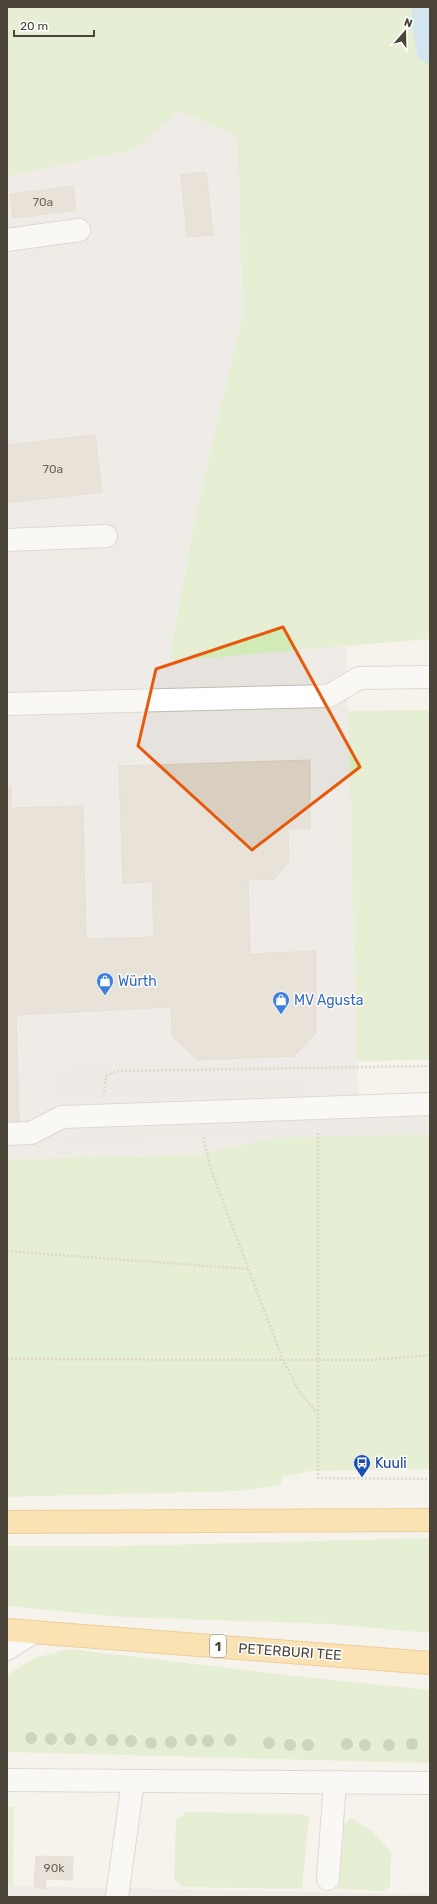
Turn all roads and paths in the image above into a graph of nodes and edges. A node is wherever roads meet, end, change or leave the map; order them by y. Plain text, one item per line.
1 (80, 230) dead end
2 (7, 240) edge
3 (106, 536) dead end
4 (7, 540) edge
5 (430, 677) edge
6 (7, 704) edge
7 (430, 1066) edge
8 (430, 1104) edge
9 (319, 1108) junction
10 (200, 1112) junction
11 (101, 1115) junction
12 (7, 1134) edge
13 (7, 1251) edge
14 (248, 1269) junction
15 (430, 1355) edge
16 (7, 1359) edge
17 (283, 1360) junction
18 (317, 1360) junction
19 (317, 1414) junction
20 (430, 1479) edge
21 (430, 1520) edge
22 (7, 1522) edge
23 (7, 1630) edge
24 (34, 1632) junction
25 (7, 1649) edge
26 (430, 1663) edge
27 (7, 1780) edge
28 (133, 1781) junction
29 (335, 1782) junction
30 (430, 1783) edge
31 (328, 1879) dead end
32 (117, 1897) edge

1 - 2 lane
3 - 4 lane
5 - 6 lane
7 - 11 path
8 - 9 lane
9 - 10 lane
9 - 18 path
10 - 11 lane
10 - 14 path
11 - 12 lane
13 - 14 path
14 - 17 path
15 - 18 path
16 - 17 path
17 - 18 path
17 - 19 path
18 - 19 path
19 - 20 path
21 - 22 highway
23 - 24 highway, PETERBURI TEE / 1
24 - 25 lane
24 - 26 highway, PETERBURI TEE / 1
27 - 28 lane
28 - 29 lane
28 - 32 lane
29 - 30 lane
29 - 31 lane

